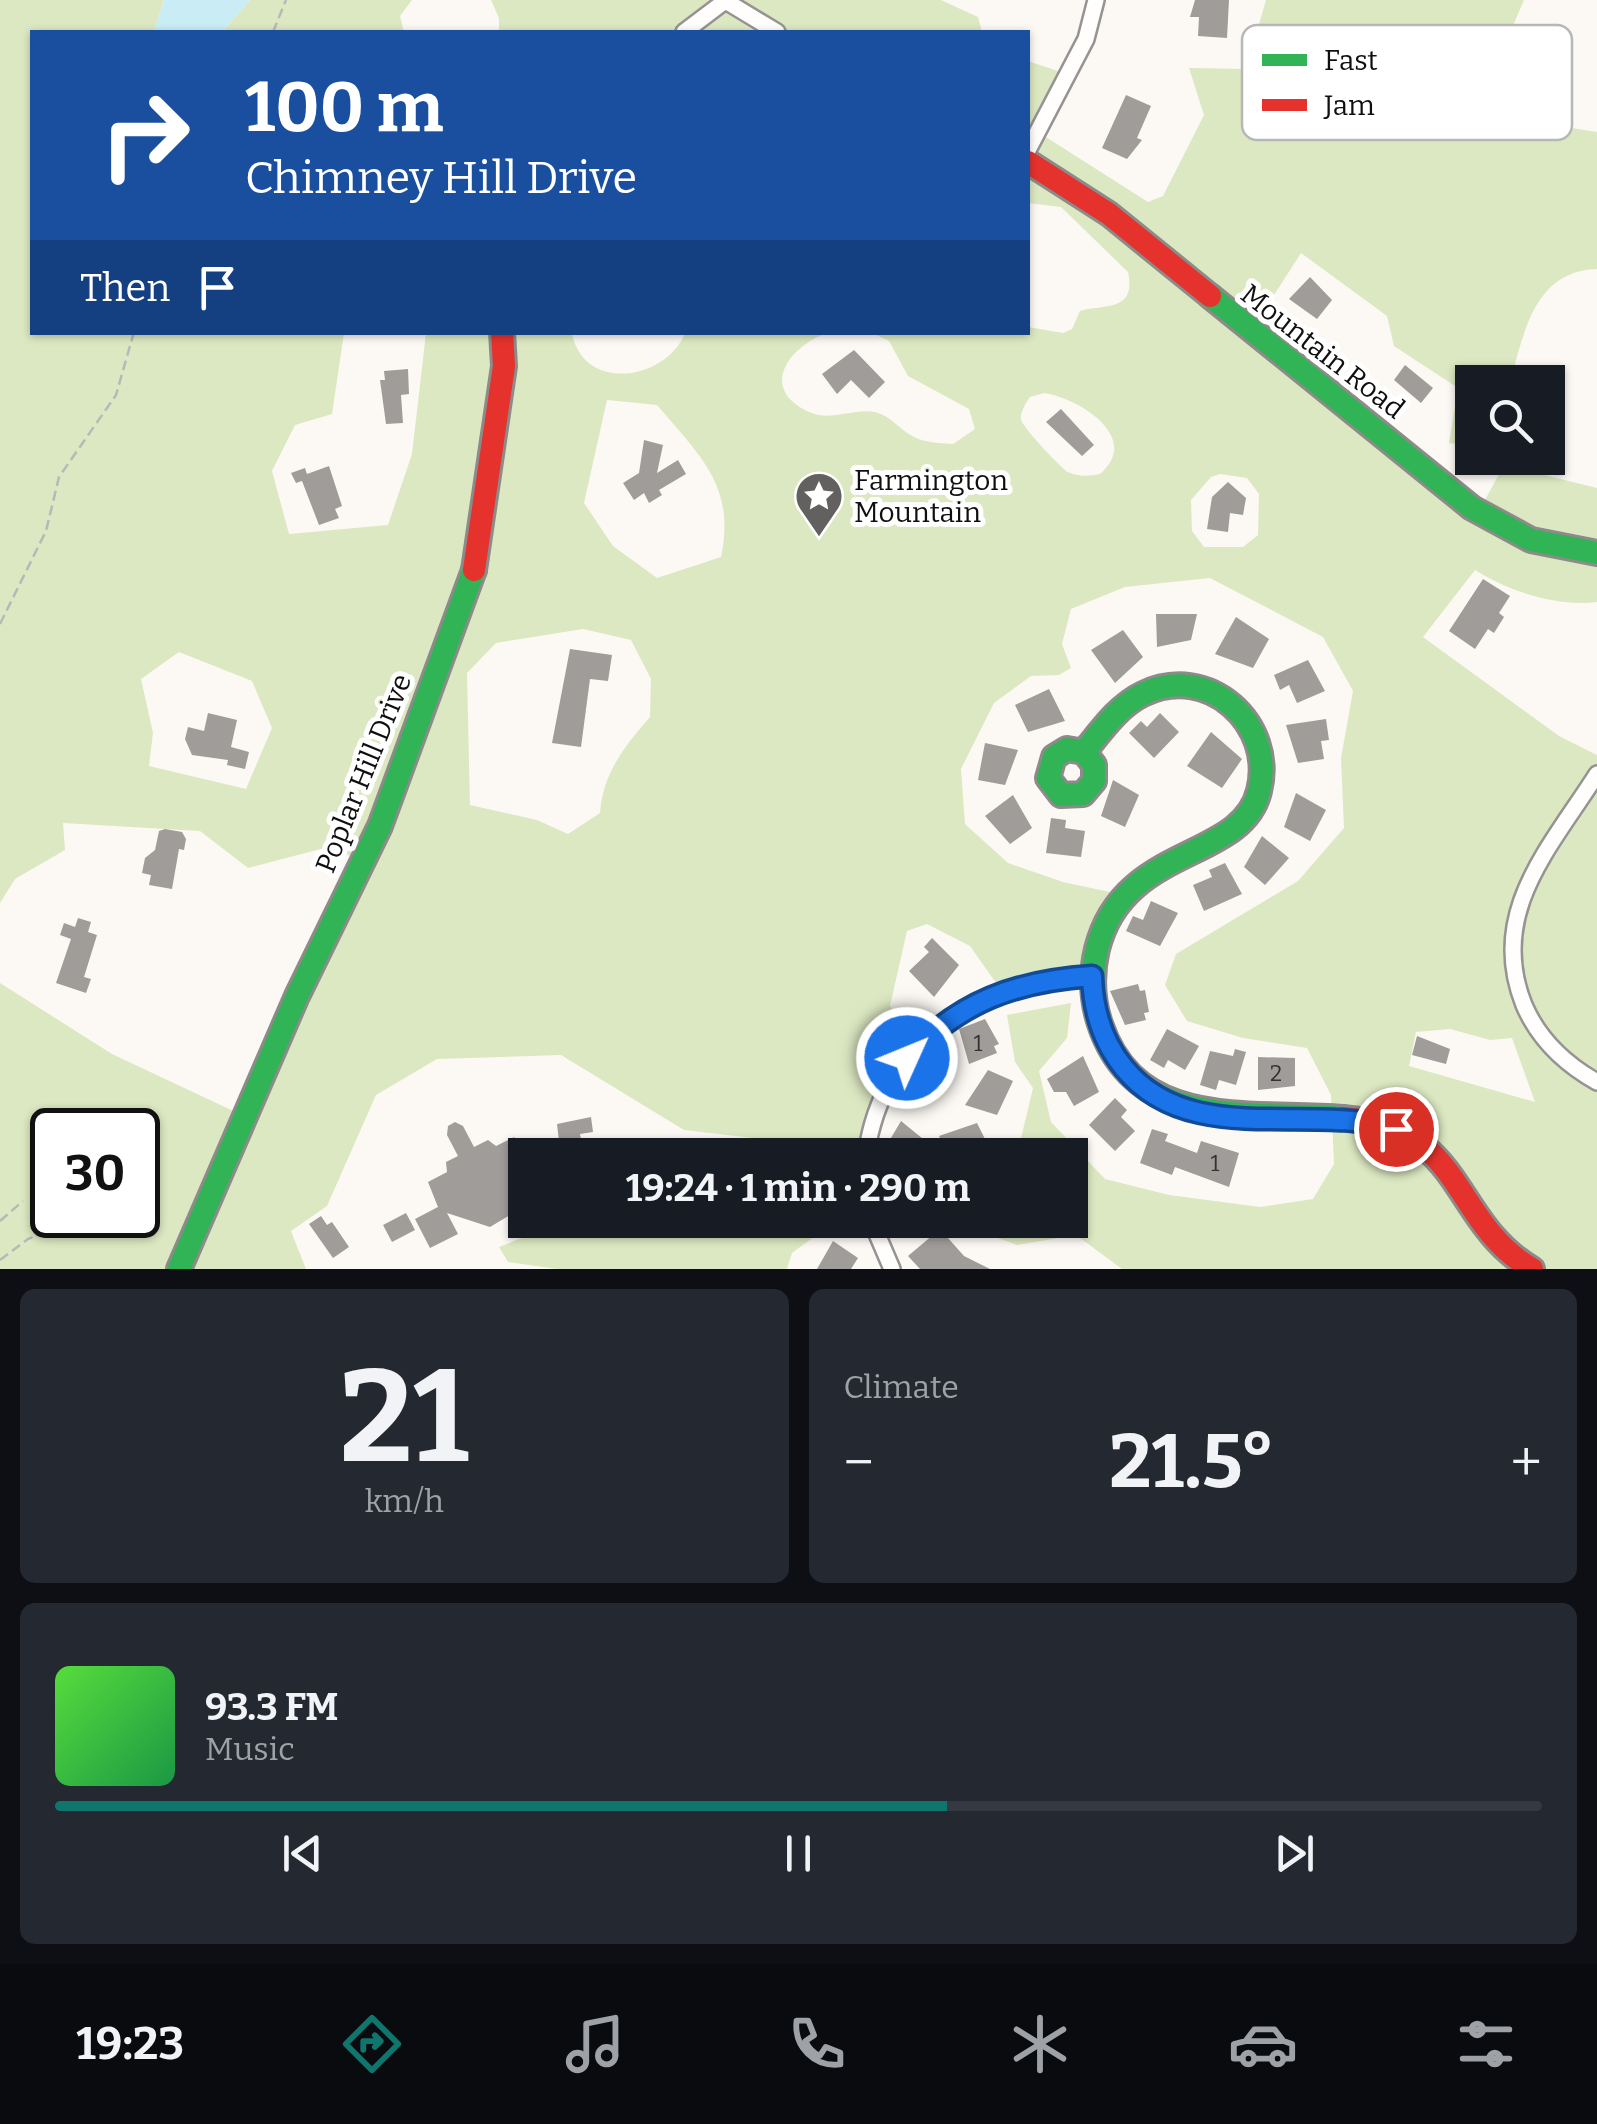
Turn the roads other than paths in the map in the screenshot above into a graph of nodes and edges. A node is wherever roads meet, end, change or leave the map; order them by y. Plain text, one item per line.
1 (1096, 0) edge
2 (724, 1) edge
3 (687, 30) edge
4 (774, 30) edge
5 (1030, 146) edge
6 (1030, 163) edge
7 (502, 335) edge
8 (1597, 553) edge
9 (1084, 752) dead end
10 (1597, 774) edge
11 (1092, 976) junction
12 (1597, 1082) edge
13 (870, 1138) edge
14 (879, 1238) edge
15 (1521, 1267) edge
16 (179, 1269) edge
17 (892, 1269) edge

1 - 5 street
2 - 3 street
2 - 4 street
6 - 8 street, Mountain Road
7 - 16 street, Poplar Hill Drive
9 - 11 street
10 - 12 street
11 - 13 street
11 - 15 street
14 - 17 street

